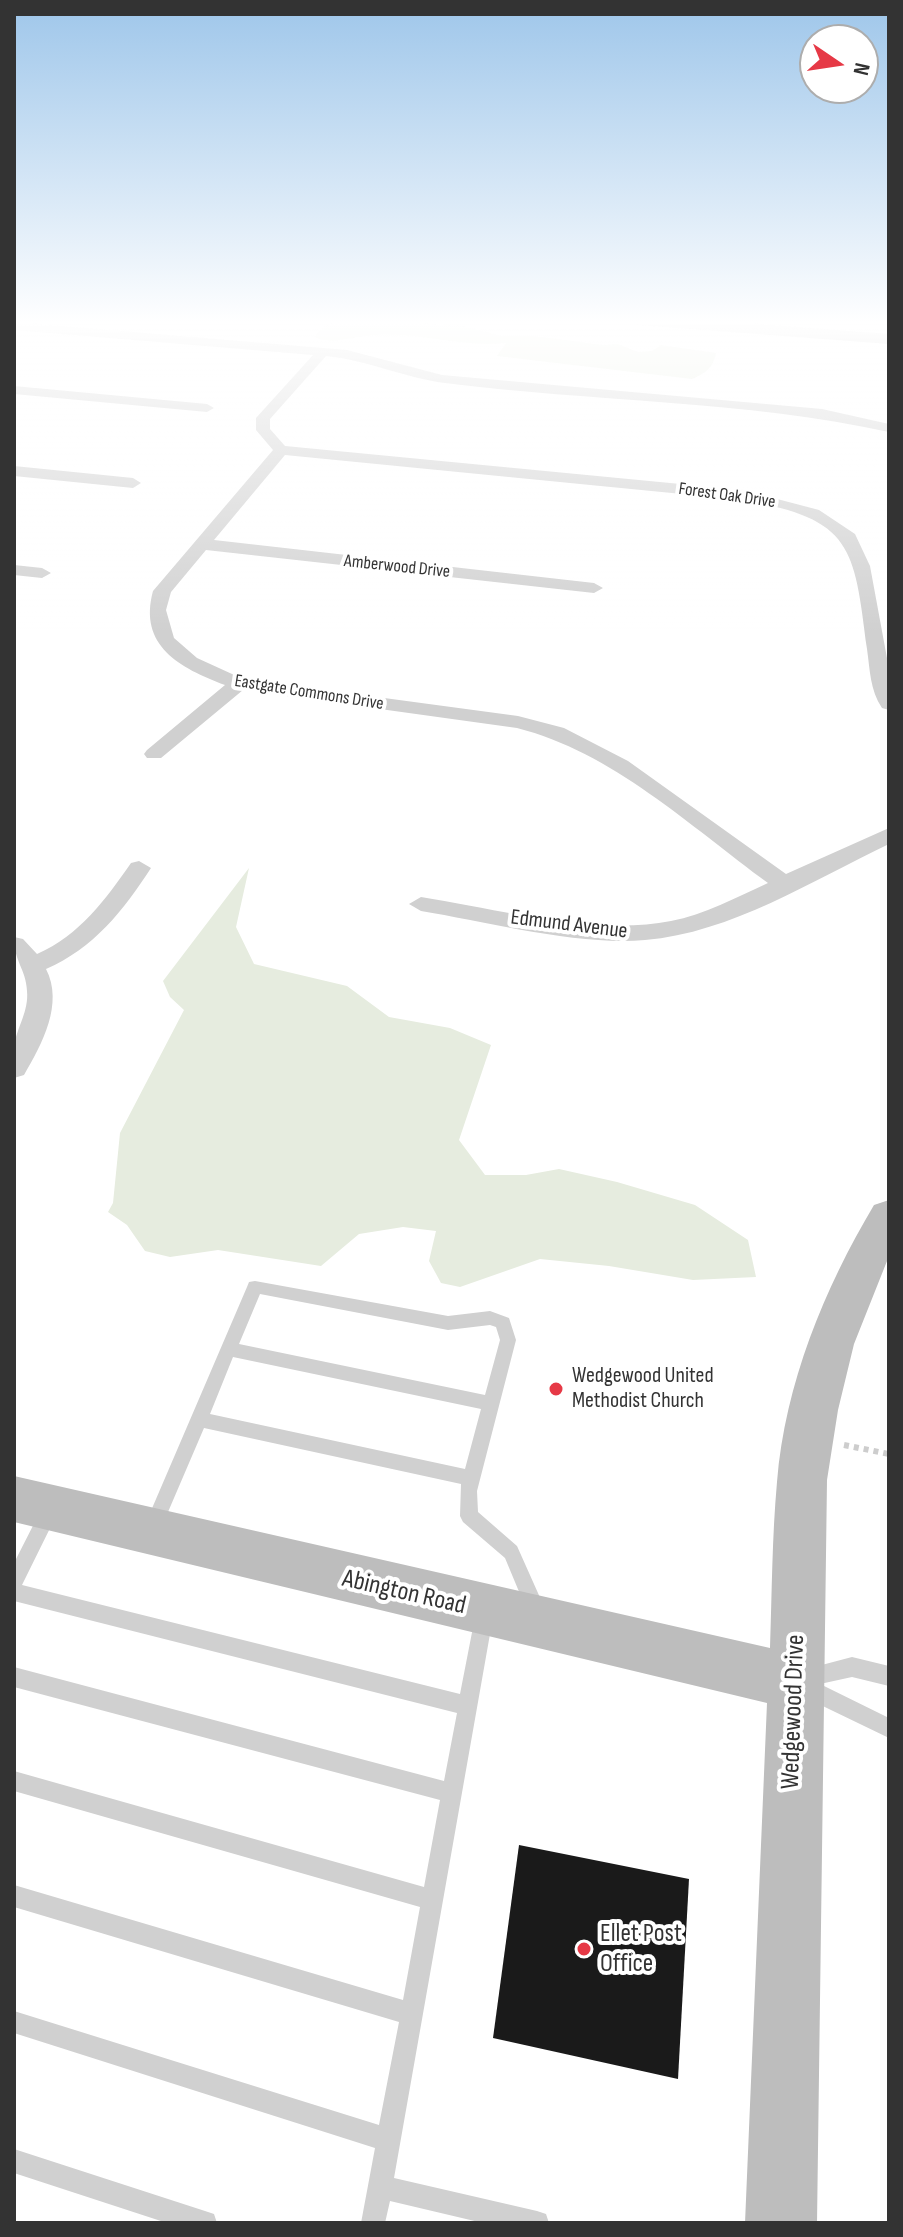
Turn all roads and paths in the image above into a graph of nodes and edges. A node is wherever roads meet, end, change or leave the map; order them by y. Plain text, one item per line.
1 (263, 424) edge
2 (281, 450) junction
3 (14, 471) edge
4 (133, 483) dead end
5 (201, 544) junction
6 (14, 570) edge
7 (42, 573) dead end
8 (594, 588) dead end
9 (239, 684) junction
10 (889, 704) edge
11 (154, 754) dead end
12 (889, 835) edge
13 (139, 868) dead end
14 (783, 883) junction
15 (421, 904) dead end
16 (14, 945) edge
17 (33, 965) junction
18 (14, 1068) edge
19 (889, 1217) edge
20 (229, 1349) junction
21 (491, 1404) junction
22 (199, 1419) junction
23 (808, 1438) junction
24 (889, 1454) edge
25 (472, 1478) junction
26 (32, 1504) edge
27 (150, 1533) junction
28 (14, 1582) edge
29 (14, 1592) edge
30 (485, 1612) junction
31 (542, 1622) junction
32 (889, 1676) edge
33 (14, 1677) edge
34 (794, 1681) junction
35 (468, 1706) junction
36 (889, 1728) edge
37 (14, 1781) edge
38 (452, 1793) junction
39 (14, 1896) edge
40 (433, 1900) junction
41 (411, 2014) junction
42 (14, 2022) edge
43 (388, 2140) junction
44 (14, 2161) edge
45 (380, 2187) junction
46 (205, 2223) edge
47 (373, 2223) edge
48 (537, 2223) edge
49 (781, 2223) edge

1 - 2 street
2 - 5 street, Eastgate Commons Drive
2 - 10 street, Forest Oak Drive
3 - 4 street
5 - 8 street, Amberwood Drive
5 - 9 street, Eastgate Commons Drive
6 - 7 street
9 - 11 street
9 - 14 street, Eastgate Commons Drive
12 - 14 street, Edmund Avenue
13 - 17 street
14 - 15 street, Edmund Avenue
16 - 17 street
17 - 18 street
19 - 23 street, Wedgewood Drive
20 - 21 lane
20 - 21 lane
20 - 22 lane
21 - 25 lane
22 - 25 lane
22 - 27 lane
23 - 24 path
23 - 34 street, Wedgewood Drive
25 - 31 lane
26 - 27 street, Abington Road
26 - 28 lane
27 - 30 street, Abington Road
29 - 35 lane
30 - 31 street, Abington Road
30 - 35 lane
31 - 34 street, Abington Road
32 - 34 lane
33 - 38 lane
34 - 36 lane
34 - 49 street, Wedgewood Drive
35 - 38 lane
37 - 40 lane
38 - 40 lane
39 - 41 lane
40 - 41 lane
41 - 43 lane
42 - 43 lane
43 - 45 lane
44 - 46 lane
45 - 47 lane
45 - 48 lane

